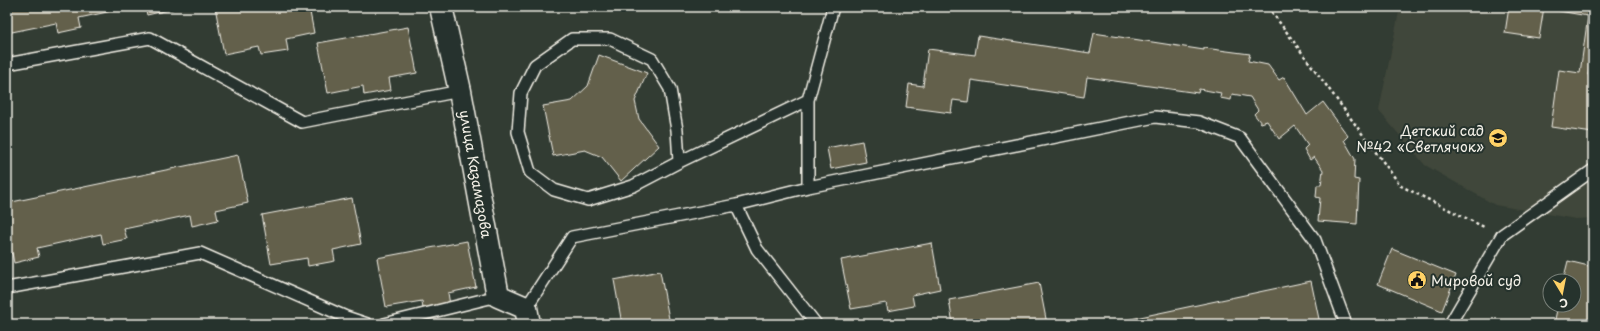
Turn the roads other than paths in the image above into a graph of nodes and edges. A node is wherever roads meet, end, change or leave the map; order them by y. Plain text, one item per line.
1 (441, 7) edge
2 (833, 7) edge
3 (7, 64) edge
4 (460, 91) junction
5 (808, 100) junction
6 (679, 162) junction
7 (1593, 170) edge
8 (808, 188) junction
9 (736, 205) junction
10 (7, 288) edge
11 (498, 296) junction
12 (527, 316) edge
13 (367, 324) edge
14 (384, 324) edge
15 (816, 324) edge
16 (1346, 324) edge
17 (1450, 324) edge

1 - 4 street, улица Казамазова
2 - 5 lane
3 - 4 lane
4 - 11 street, улица Казамазова
5 - 6 lane
5 - 8 lane
6 - 6 lane
7 - 17 lane
8 - 9 lane
8 - 16 lane
9 - 12 lane
9 - 15 lane
10 - 13 lane
11 - 12 street
11 - 14 lane

